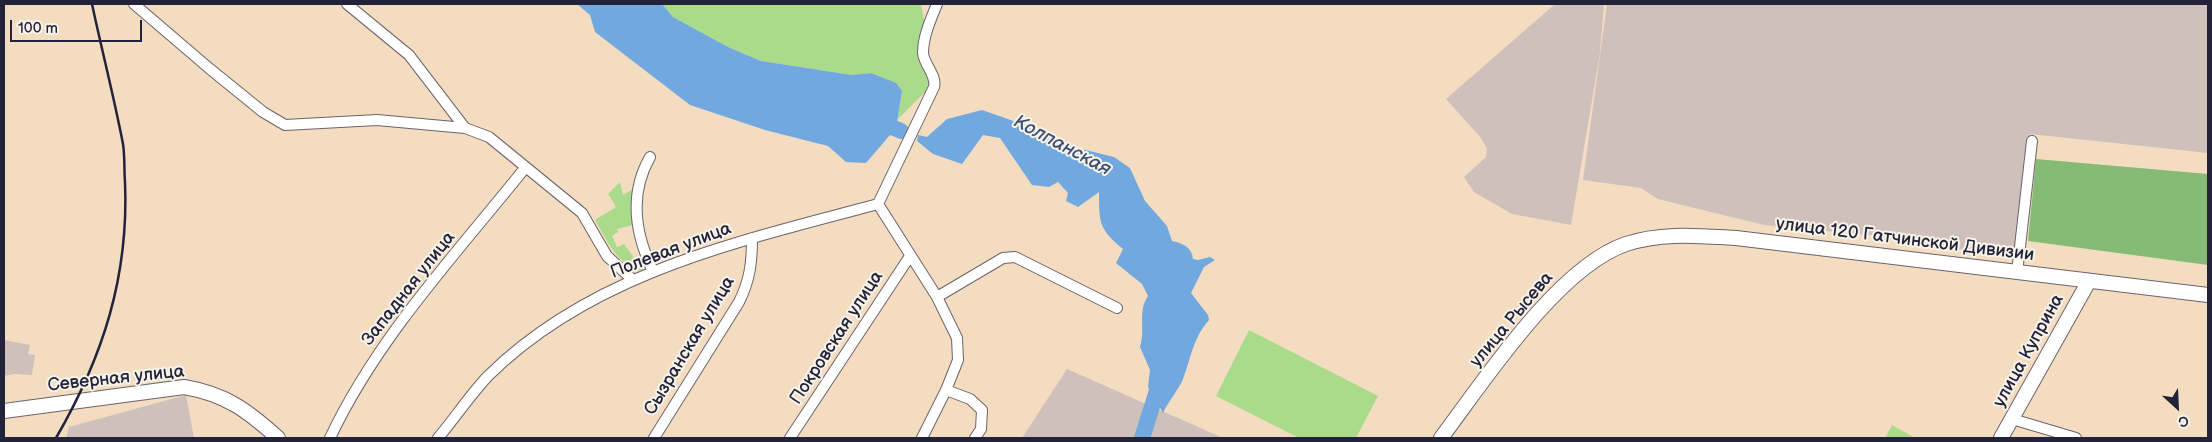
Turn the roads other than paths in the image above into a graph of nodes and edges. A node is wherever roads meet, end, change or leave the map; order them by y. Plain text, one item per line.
1 (134, 4) edge
2 (346, 4) edge
3 (937, 4) edge
4 (465, 128) junction
5 (2032, 142) dead end
6 (650, 157) dead end
7 (525, 168) junction
8 (878, 204) junction
9 (1717, 237) joint
10 (752, 238) junction
11 (910, 256) junction
12 (653, 271) junction
13 (2017, 273) junction
14 (633, 280) junction
15 (2089, 281) junction
16 (2208, 295) edge
17 (937, 297) junction
18 (1117, 308) dead end
19 (946, 390) junction
20 (4, 411) edge
21 (2012, 419) junction
22 (278, 438) edge
23 (330, 438) edge
24 (438, 438) edge
25 (654, 438) edge
26 (790, 438) edge
27 (922, 438) edge
28 (975, 438) edge
29 (1441, 438) edge
30 (2002, 438) edge
31 (2076, 438) edge

1 - 4 street
2 - 4 street
3 - 8 street
4 - 7 street
5 - 13 street
6 - 12 street
7 - 14 street
7 - 23 street, Западная улица
8 - 10 street, Полевая улица
8 - 11 street
9 - 13 main road, улица 120 Гатчинской Дивизии
9 - 29 main road, улица Рысева
10 - 12 street, Полевая улица
10 - 25 street, Сызранская улица
11 - 17 street
11 - 26 street, Покровская улица
12 - 14 street, Полевая улица
13 - 15 main road, улица 120 Гатчинской Дивизии
14 - 24 street, Полевая улица
15 - 16 main road, улица 120 Гатчинской Дивизии
15 - 21 main road, улица Куприна
17 - 18 street
17 - 19 street
19 - 27 street
19 - 28 street
20 - 22 main road, Северная улица
21 - 30 main road, улица Куприна
21 - 31 street

